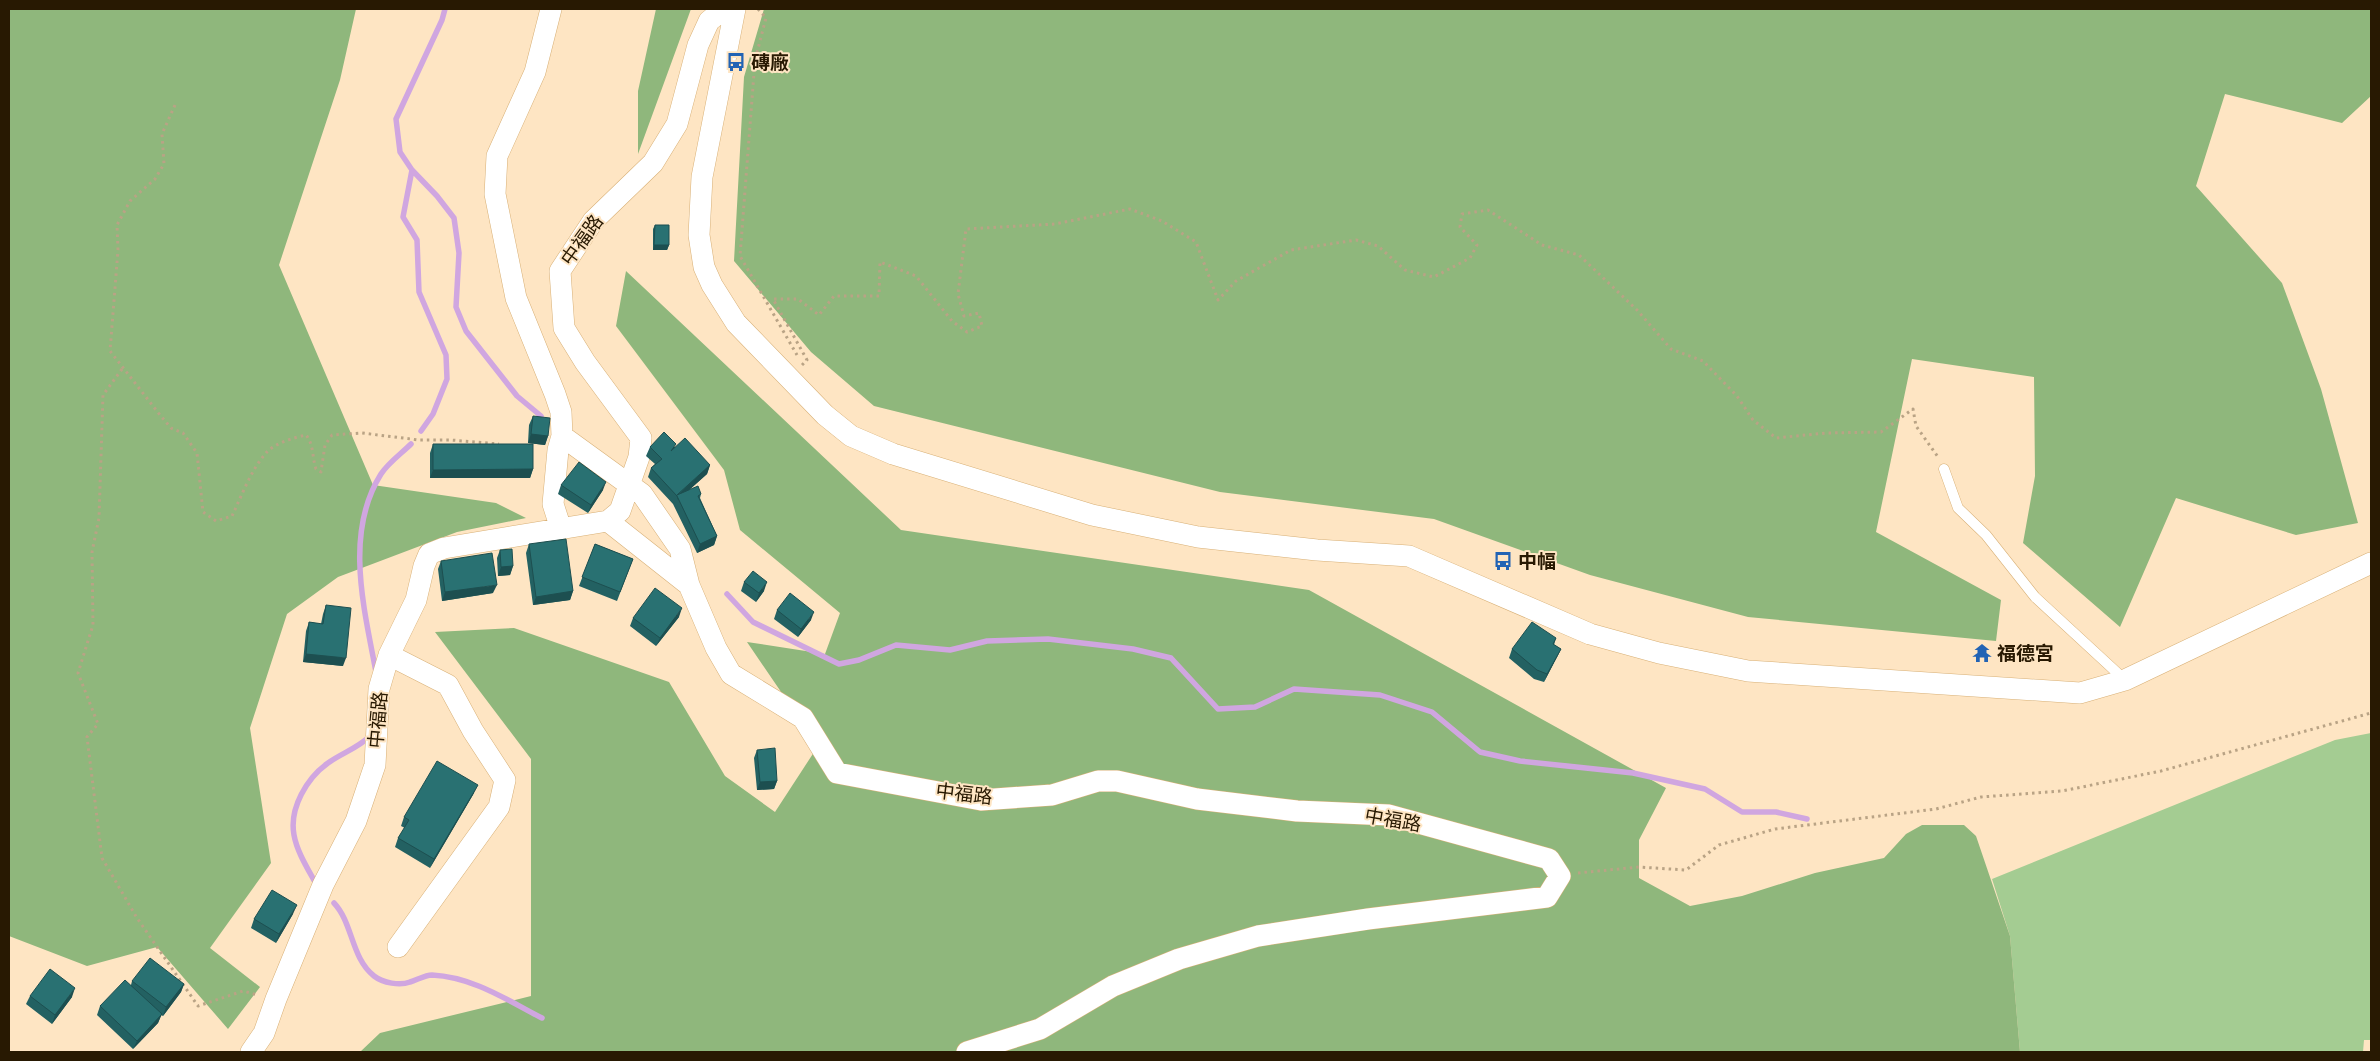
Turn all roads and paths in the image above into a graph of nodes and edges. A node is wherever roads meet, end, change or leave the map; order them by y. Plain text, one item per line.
1 (552, 9) edge
2 (724, 9) edge
3 (735, 9) edge
4 (758, 9) edge
5 (175, 105) dead end
6 (122, 368) junction
7 (562, 436) junction
8 (502, 444) edge
9 (1944, 469) joint
10 (628, 485) junction
11 (608, 521) junction
12 (561, 529) junction
13 (2371, 563) edge
14 (689, 585) junction
15 (389, 655) junction
16 (2125, 680) junction
17 (2371, 713) edge
18 (1560, 876) junction
19 (398, 947) dead end
20 (276, 999) junction
21 (251, 1052) edge
22 (968, 1052) edge

1 - 7 street
2 - 10 street, 中福路
3 - 16 street
4 - 9 path
5 - 6 path
6 - 8 path
6 - 20 path
7 - 10 street, 中福路
7 - 12 street
9 - 16 lane
10 - 11 street, 中福路
10 - 14 street, 中福路
11 - 12 street, 中福路
11 - 14 street, 中福路
12 - 15 street, 中福路
13 - 16 street
14 - 18 street, 中福路
15 - 19 street
15 - 20 street, 中福路
17 - 18 path
18 - 22 street
20 - 21 street, 中福路

